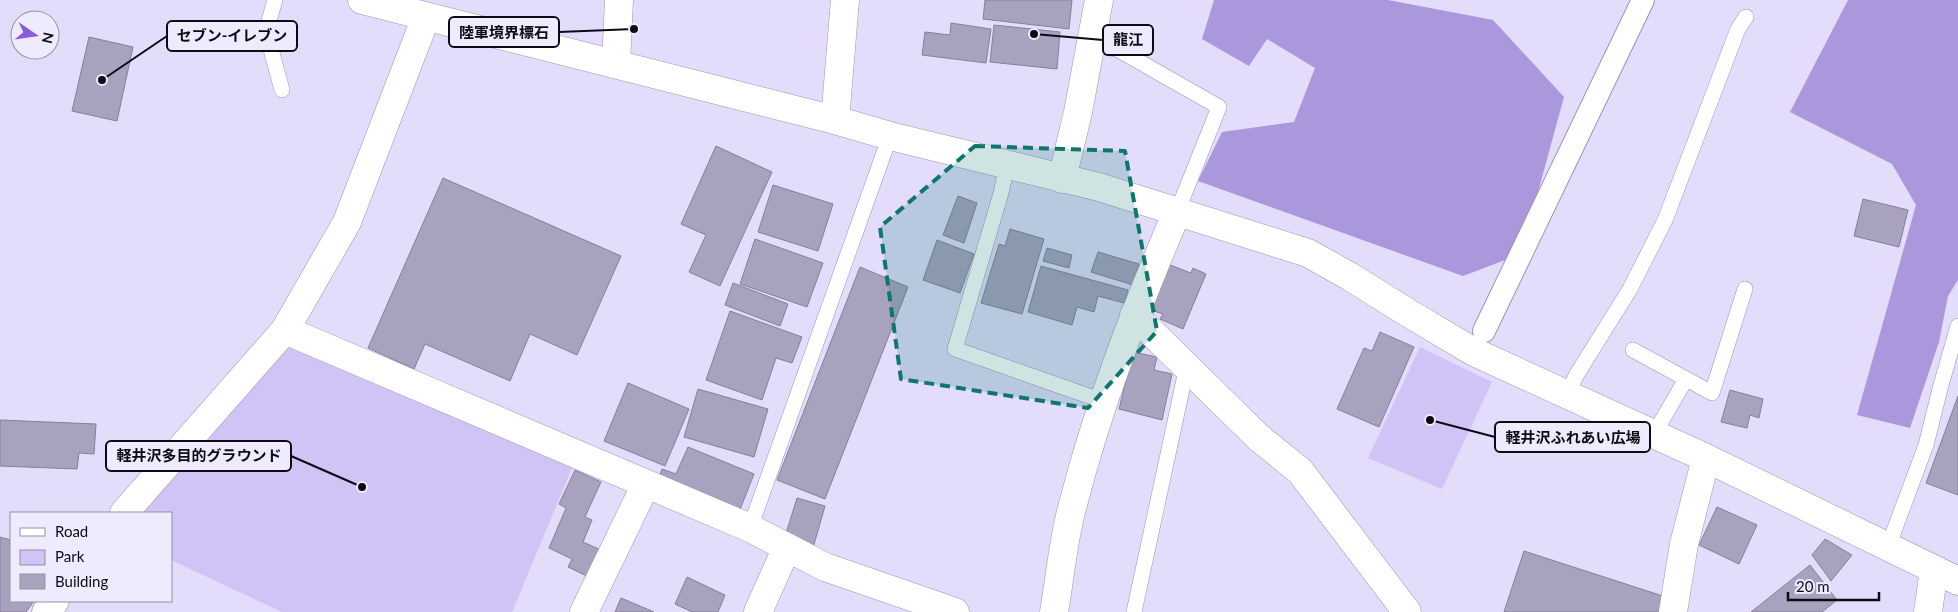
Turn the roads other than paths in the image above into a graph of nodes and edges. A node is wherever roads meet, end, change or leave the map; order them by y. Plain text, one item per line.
1 (275, 0) edge
2 (362, 0) edge
3 (620, 0) edge
4 (845, 0) edge
5 (1099, 0) edge
6 (1643, 0) edge
7 (426, 17) junction
8 (1746, 17) dead end
9 (1090, 45) junction
10 (616, 64) junction
11 (282, 90) dead end
12 (834, 120) junction
13 (890, 136) junction
14 (1008, 165) junction
15 (1062, 178) junction
16 (1178, 212) junction
17 (1745, 289) dead end
18 (1134, 315) junction
19 (1958, 326) edge
20 (285, 330) junction
21 (1484, 331) dead end
22 (1634, 350) dead end
23 (1187, 366) junction
24 (1686, 379) junction
25 (1567, 394) junction
26 (1103, 400) junction
27 (1654, 434) junction
28 (1706, 458) junction
29 (646, 484) junction
30 (125, 512) edge
31 (750, 528) junction
32 (787, 547) junction
33 (1888, 548) junction
34 (1946, 576) edge
35 (54, 602) edge
36 (46, 612) edge
37 (584, 612) edge
38 (758, 612) edge
39 (954, 612) edge
40 (1054, 612) edge
41 (1134, 612) edge
42 (1407, 612) edge
43 (1673, 612) edge
44 (1928, 612) edge

1 - 11 lane
2 - 7 street
3 - 10 street
4 - 12 street
5 - 9 street
6 - 21 street
7 - 10 street
7 - 20 street
8 - 25 lane
9 - 15 street
9 - 16 lane
10 - 12 street
12 - 13 street
13 - 14 street
13 - 31 lane
14 - 15 street
14 - 26 lane
15 - 16 street
16 - 18 street
16 - 25 street
17 - 24 lane
18 - 23 street
18 - 26 street
19 - 33 lane
20 - 29 street
20 - 30 street
22 - 24 lane
23 - 41 lane
23 - 42 street
24 - 27 lane
25 - 27 street
26 - 40 street
27 - 28 street
28 - 33 street
28 - 43 street
29 - 31 street
29 - 37 street
31 - 32 street
32 - 38 street
32 - 39 street
33 - 34 street
34 - 44 street
35 - 36 street

